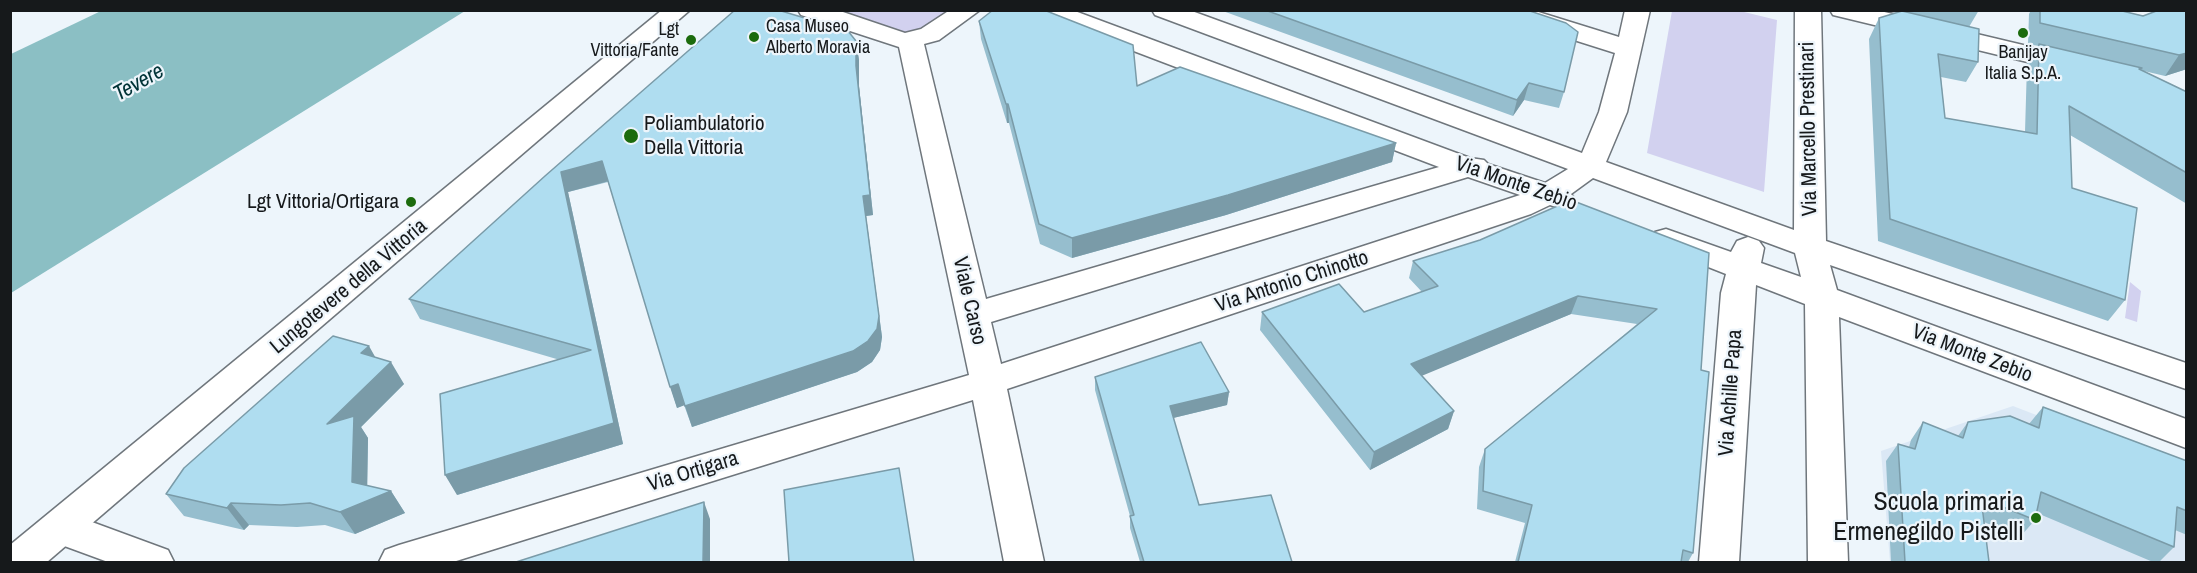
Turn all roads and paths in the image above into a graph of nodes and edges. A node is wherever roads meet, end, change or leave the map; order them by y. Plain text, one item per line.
1 (678, 10) edge
2 (810, 10) edge
3 (968, 10) edge
4 (1048, 10) edge
5 (1164, 10) edge
6 (1504, 10) edge
7 (1638, 10) edge
8 (1808, 10) edge
9 (1842, 10) edge
10 (912, 41) junction
11 (1629, 49) junction
12 (2096, 71) edge
13 (1525, 143) junction
14 (1589, 165) junction
15 (1469, 168) junction
16 (1549, 195) junction
17 (1581, 207) edge
18 (1754, 226) junction
19 (1635, 227) edge
20 (1810, 247) junction
21 (1743, 268) junction
22 (1822, 299) junction
23 (973, 315) junction
24 (2187, 376) edge
25 (988, 382) junction
26 (2187, 434) edge
27 (62, 528) junction
28 (19, 562) edge
29 (154, 562) edge
30 (399, 562) edge
31 (1024, 562) edge
32 (1719, 562) edge
33 (1828, 562) edge

1 - 27 street, Lungotevere della Vittoria
2 - 10 street
3 - 10 street
4 - 15 street, Via Monte Zebio
5 - 13 street, Via Monte Zebio
6 - 11 street
7 - 11 street
8 - 20 street, Via Marcello Prestinari
9 - 12 street
10 - 23 street, Viale Carso
11 - 14 street
13 - 14 street, Via Monte Zebio
13 - 15 street
14 - 16 street, Via Antonio Chinotto
14 - 18 street, Via Monte Zebio
15 - 16 street, Via Monte Zebio
15 - 23 street
16 - 17 street, Via Monte Zebio
16 - 25 street, Via Antonio Chinotto
18 - 20 street, Via Monte Zebio
18 - 21 street, Via Achille Papa
19 - 21 street, Via Monte Zebio
20 - 22 street
20 - 24 street, Via Monte Zebio
21 - 22 street, Via Monte Zebio
21 - 32 street, Via Achille Papa
22 - 26 street, Via Monte Zebio
22 - 33 street
23 - 25 street, Viale Carso
25 - 30 street, Via Ortigara
25 - 31 street, Viale Carso
27 - 28 street, Lungotevere della Vittoria
27 - 29 street

